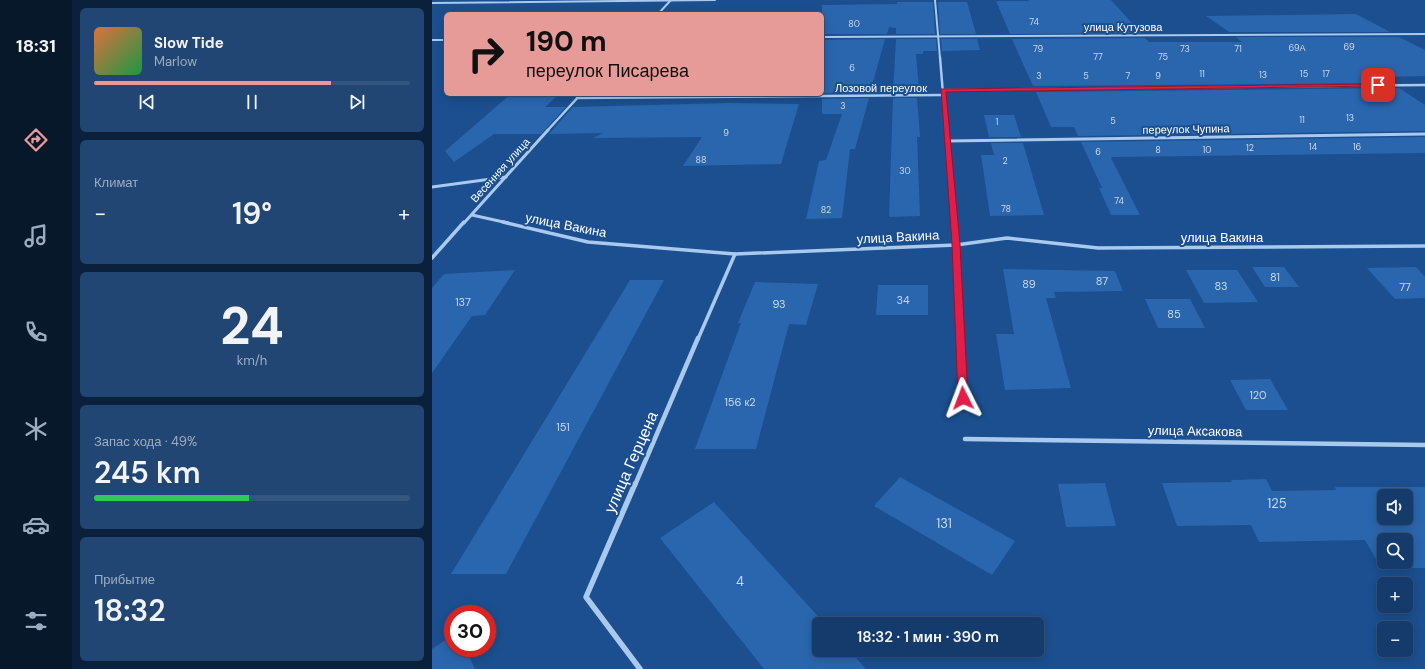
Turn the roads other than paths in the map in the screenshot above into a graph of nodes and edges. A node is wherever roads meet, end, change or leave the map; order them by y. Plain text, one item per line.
1 (671, 0) edge
2 (715, 0) edge
3 (935, 0) edge
4 (432, 3) edge
5 (660, 12) edge
6 (1425, 34) edge
7 (824, 37) edge
8 (939, 37) junction
9 (432, 40) edge
10 (444, 40) edge
11 (1425, 85) edge
12 (943, 90) junction
13 (944, 95) junction
14 (822, 96) edge
15 (824, 96) edge
16 (577, 98) joint
17 (1425, 134) edge
18 (947, 141) junction
19 (507, 177) junction
20 (432, 187) edge
21 (472, 215) junction
22 (956, 244) junction
23 (1425, 246) edge
24 (735, 254) junction
25 (432, 258) edge
26 (963, 398) dead end
27 (964, 439) dead end
28 (1425, 445) edge
29 (640, 669) edge

1 - 2 street
1 - 4 street
1 - 5 street
3 - 8 street
6 - 8 street, улица Кутузова
7 - 8 street, улица Кутузова
8 - 12 street
9 - 10 street
11 - 12 street
12 - 13 street
13 - 15 street, Лозовой переулок
13 - 18 street
14 - 16 street, Лозовой переулок
16 - 19 street, Весенняя улица
17 - 18 street, переулок Чупина
18 - 22 street
19 - 20 street
19 - 21 street, Весенняя улица
21 - 24 street, улица Вакина
21 - 25 street, Весенняя улица
22 - 23 street, улица Вакина
22 - 24 street, улица Вакина
22 - 26 street
24 - 29 street, улица Герцена
27 - 28 street, улица Аксакова

